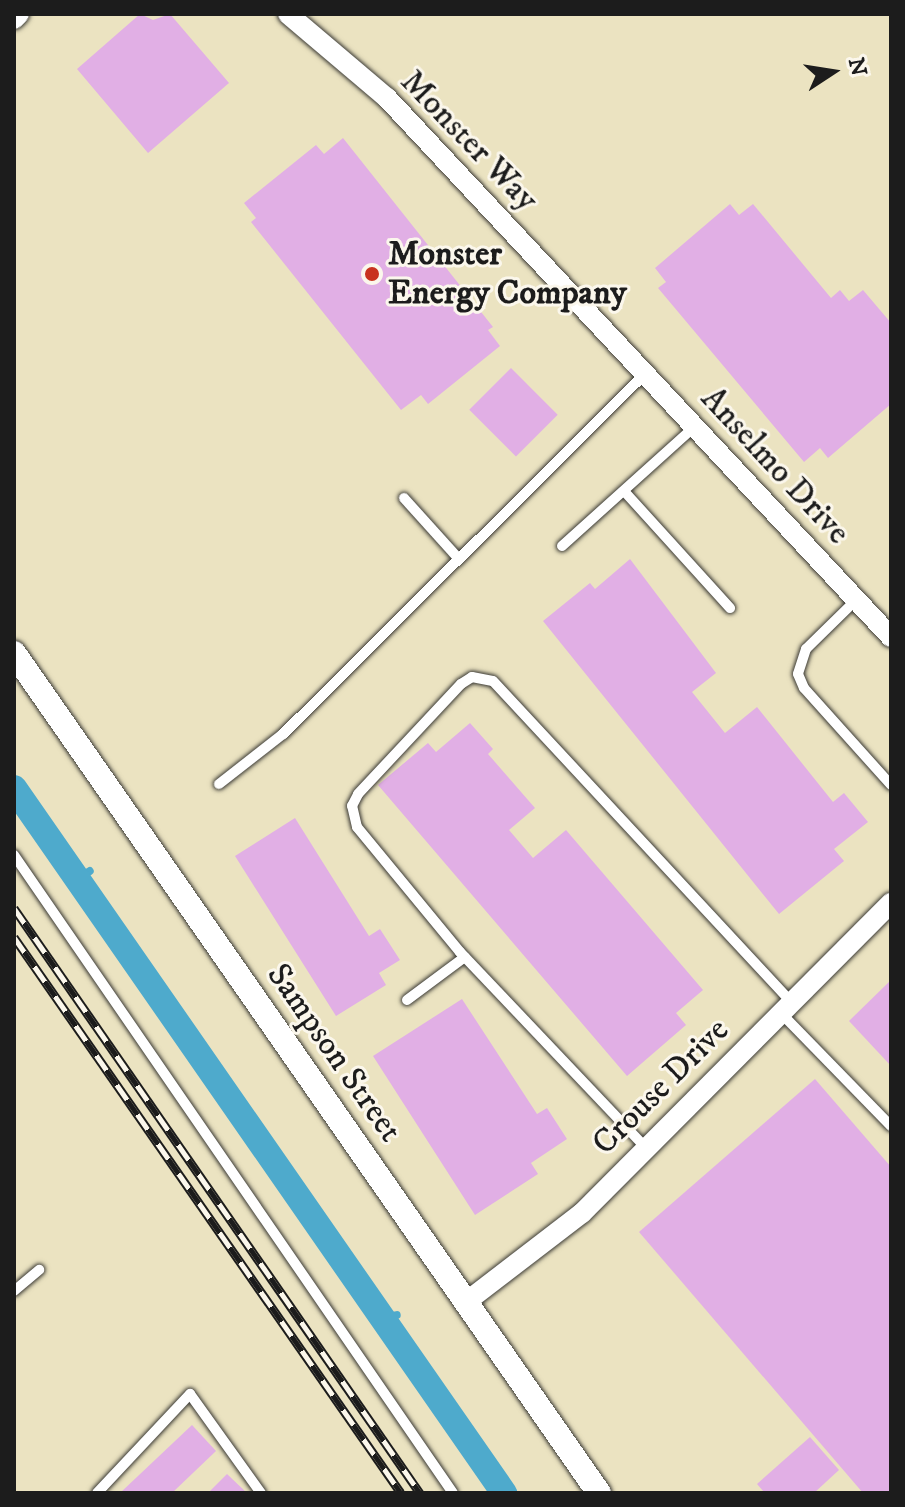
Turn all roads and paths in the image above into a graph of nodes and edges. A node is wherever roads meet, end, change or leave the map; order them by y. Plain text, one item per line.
1 (19, 14) edge
2 (288, 14) edge
3 (14, 19) edge
4 (645, 374) junction
5 (694, 427) junction
6 (624, 491) junction
7 (404, 498) dead end
8 (562, 546) dead end
9 (459, 559) junction
10 (856, 600) junction
11 (730, 608) dead end
12 (891, 637) edge
13 (14, 653) edge
14 (219, 784) dead end
15 (891, 785) edge
16 (14, 855) edge
17 (891, 903) edge
18 (465, 957) junction
19 (407, 1000) dead end
20 (785, 1007) junction
21 (891, 1126) edge
22 (646, 1148) junction
23 (39, 1270) dead end
24 (14, 1291) edge
25 (466, 1302) junction
26 (97, 1493) edge
27 (261, 1493) edge
28 (453, 1493) edge
29 (599, 1493) edge

1 - 3 street
2 - 4 street, Monster Way
4 - 5 street, Anselmo Drive
4 - 9 lane
5 - 6 lane
5 - 10 street, Anselmo Drive
6 - 8 lane
6 - 11 lane
7 - 9 lane
9 - 14 lane
10 - 12 street, Anselmo Drive
10 - 15 lane
13 - 25 street, Sampson Street
16 - 28 lane
17 - 20 street, Crouse Drive
18 - 19 lane
18 - 20 lane
18 - 22 lane
20 - 21 lane
20 - 22 street, Crouse Drive
22 - 25 street, Crouse Drive
23 - 24 lane
25 - 29 street, Sampson Street
26 - 27 lane

